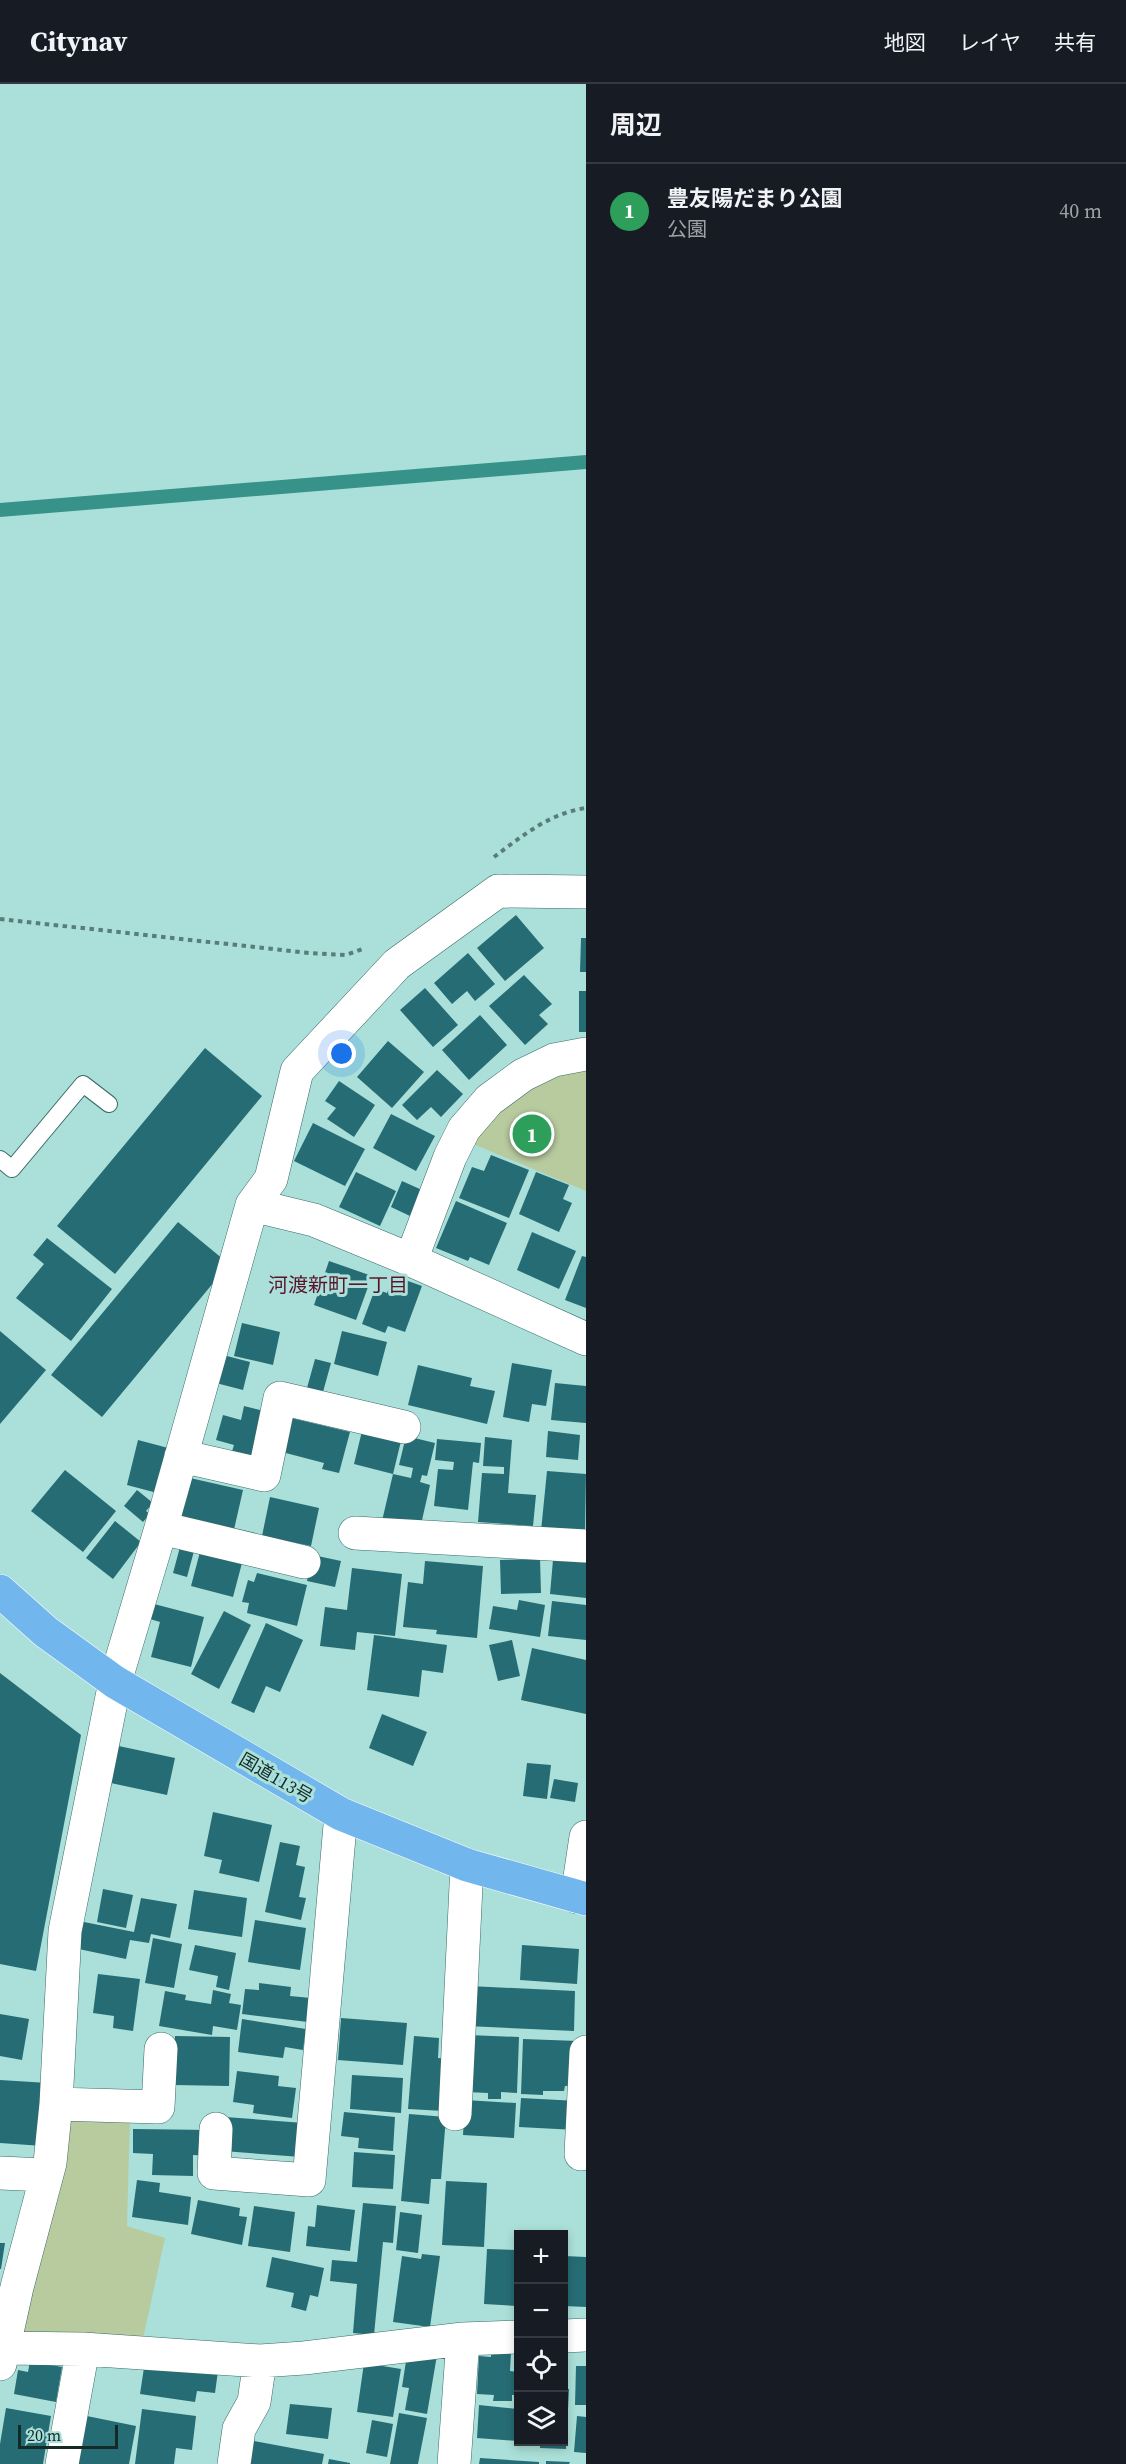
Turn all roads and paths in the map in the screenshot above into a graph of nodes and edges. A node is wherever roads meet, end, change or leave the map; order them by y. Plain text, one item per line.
1 (586, 808) edge
2 (485, 864) dead end
3 (586, 892) edge
4 (0, 919) edge
5 (375, 944) dead end
6 (586, 1054) edge
7 (109, 1104) dead end
8 (0, 1159) edge
9 (252, 1205) junction
10 (411, 1260) junction
11 (586, 1339) edge
12 (404, 1427) dead end
13 (181, 1456) junction
14 (161, 1528) junction
15 (355, 1533) dead end
16 (586, 1546) edge
17 (304, 1562) dead end
18 (0, 1591) edge
19 (116, 1682) junction
20 (341, 1814) junction
21 (586, 1837) edge
22 (467, 1865) junction
23 (582, 1898) edge
24 (161, 2049) dead end
25 (586, 2052) edge
26 (56, 2104) junction
27 (455, 2114) dead end
28 (216, 2129) dead end
29 (581, 2154) dead end
30 (0, 2173) edge
31 (46, 2175) junction
32 (586, 2335) edge
33 (568, 2336) edge
34 (514, 2337) edge
35 (463, 2339) junction
36 (83, 2349) junction
37 (2, 2356) edge
38 (260, 2361) junction
39 (62, 2464) edge
40 (234, 2464) edge
41 (454, 2464) edge

1 - 2 path
3 - 9 street
4 - 5 path
6 - 10 street
7 - 8 lane
9 - 10 street
9 - 13 street
10 - 11 street
12 - 13 street
13 - 14 street
14 - 17 street
14 - 19 street
15 - 16 street
18 - 19 highway, 国道113号
19 - 20 highway, 国道113号
19 - 26 street
20 - 22 highway, 国道113号
20 - 28 street
21 - 23 street
22 - 23 highway, 国道113号
22 - 27 street
24 - 26 street
25 - 29 street
26 - 31 street
30 - 31 street
31 - 37 street
32 - 33 street
34 - 35 street
35 - 38 street
35 - 41 street
36 - 37 street
36 - 38 street
36 - 39 street
38 - 40 street

